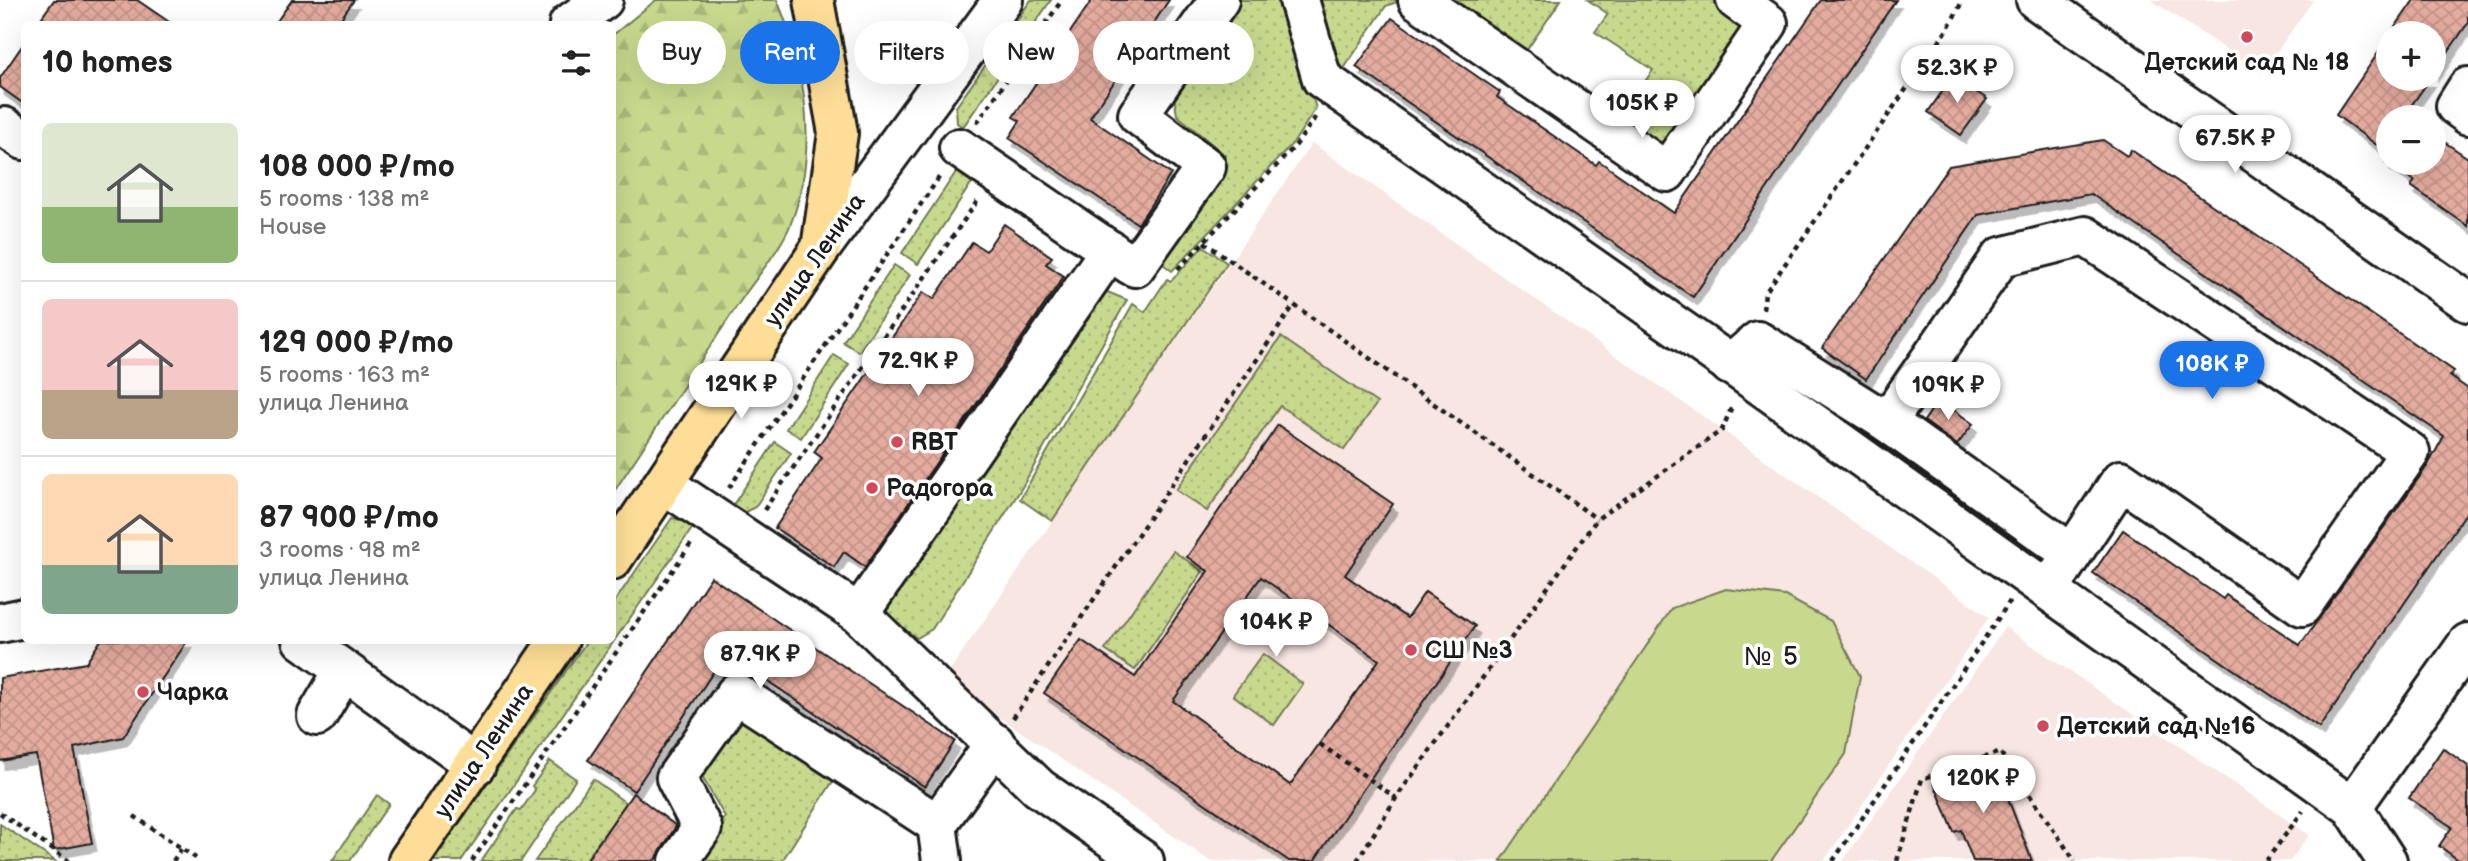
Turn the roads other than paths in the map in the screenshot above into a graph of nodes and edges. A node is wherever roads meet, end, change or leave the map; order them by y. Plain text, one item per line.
1 (603, 0) edge
2 (814, 0) edge
3 (1003, 0) edge
4 (1219, 0) edge
5 (1299, 0) edge
6 (1418, 0) edge
7 (1736, 0) edge
8 (2036, 0) edge
9 (573, 21) edge
10 (2468, 87) edge
11 (2468, 115) edge
12 (959, 148) road end
13 (821, 248) junction
14 (1140, 267) junction
15 (2468, 302) edge
16 (1745, 360) junction
17 (1887, 422) junction
18 (664, 484) junction
19 (616, 554) edge
20 (2072, 554) junction
21 (2039, 582) junction
22 (859, 614) junction
23 (21, 619) edge
24 (0, 623) edge
25 (2468, 643) edge
26 (307, 644) edge
27 (556, 644) edge
28 (343, 672) junction
29 (317, 716) dead end
30 (995, 743) junction
31 (476, 765) junction
32 (2352, 807) junction
33 (939, 843) edge
34 (408, 861) edge
35 (679, 861) edge
36 (1144, 861) edge
37 (2387, 861) edge

1 - 9 street
2 - 13 main road
3 - 13 street, улица Ленина
4 - 14 street
5 - 16 street
6 - 7 street
8 - 15 street
10 - 11 street
12 - 14 street
13 - 18 main road, улица Ленина
14 - 22 street
16 - 17 street
16 - 21 street
17 - 20 street
17 - 20 street
18 - 19 main road, улица Ленина
18 - 22 street
20 - 21 street
21 - 32 street
22 - 30 street
23 - 24 street
25 - 32 street
26 - 28 street
27 - 31 main road, улица Ленина
28 - 29 street
28 - 31 street
30 - 33 street
30 - 36 street
31 - 34 main road, улица Ленина
32 - 37 street
33 - 35 street

